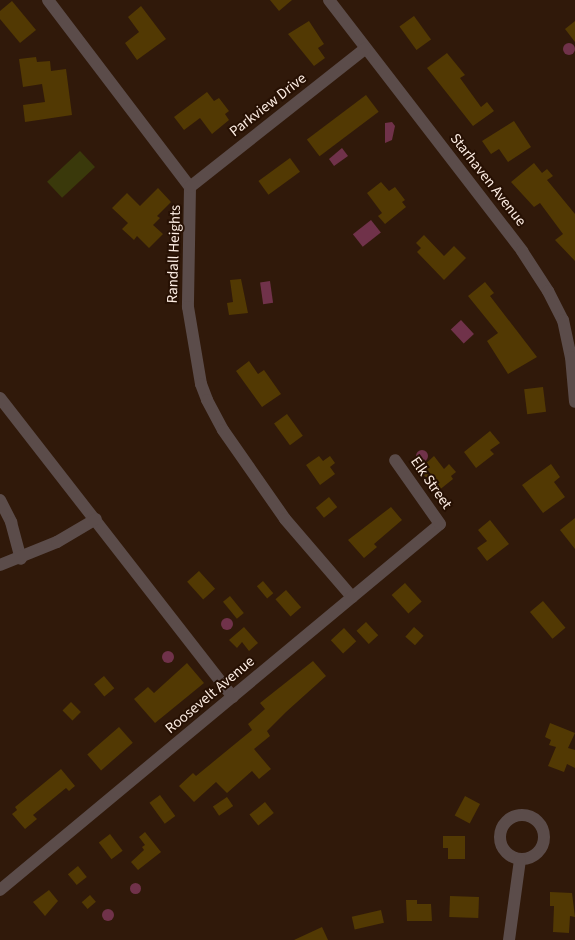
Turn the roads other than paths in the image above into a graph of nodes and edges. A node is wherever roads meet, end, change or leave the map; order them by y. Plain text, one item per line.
1 (48, 0) edge
2 (329, 0) edge
3 (365, 49) junction
4 (190, 187) junction
5 (0, 398) edge
6 (575, 402) edge
7 (395, 460) dead end
8 (0, 500) edge
9 (96, 519) junction
10 (440, 524) joint
11 (21, 559) junction
12 (0, 564) edge
13 (352, 598) junction
14 (233, 697) junction
15 (520, 860) dead end
16 (0, 890) edge
17 (509, 940) edge

1 - 4 street, Randall Heights
2 - 3 street, Starhaven Avenue
3 - 4 street, Parkview Drive
3 - 6 street, Starhaven Avenue
4 - 13 street, Randall Heights
5 - 9 street
7 - 10 street, Elk Street
8 - 11 street
9 - 11 street
9 - 14 street
10 - 13 street, Roosevelt Avenue
11 - 12 street
13 - 14 street, Roosevelt Avenue
14 - 16 street, Roosevelt Avenue
15 - 17 street

